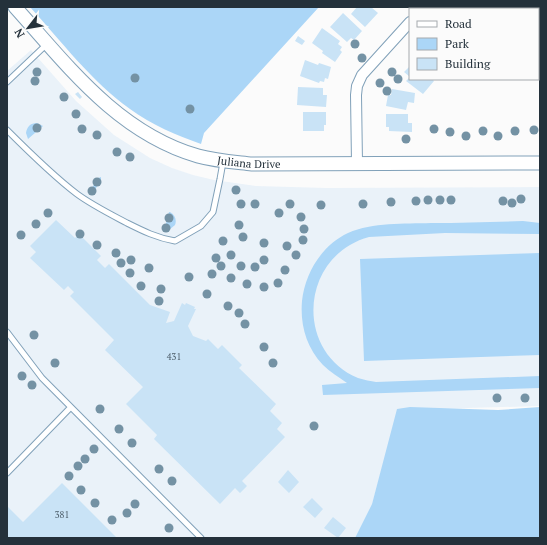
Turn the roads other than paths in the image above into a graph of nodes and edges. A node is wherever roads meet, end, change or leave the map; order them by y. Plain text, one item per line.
1 (15, 7) edge
2 (409, 23) edge
3 (48, 44) junction
4 (7, 82) edge
5 (7, 130) edge
6 (223, 161) junction
7 (357, 163) junction
8 (540, 163) edge
9 (7, 332) edge
10 (70, 408) junction
11 (7, 473) edge
12 (201, 538) edge

1 - 3 street, Juliana Drive
2 - 7 street
3 - 4 lane
3 - 6 street, Juliana Drive
5 - 6 lane
6 - 7 street, Juliana Drive
7 - 8 street, Juliana Drive
9 - 10 lane
10 - 11 lane
10 - 12 lane

